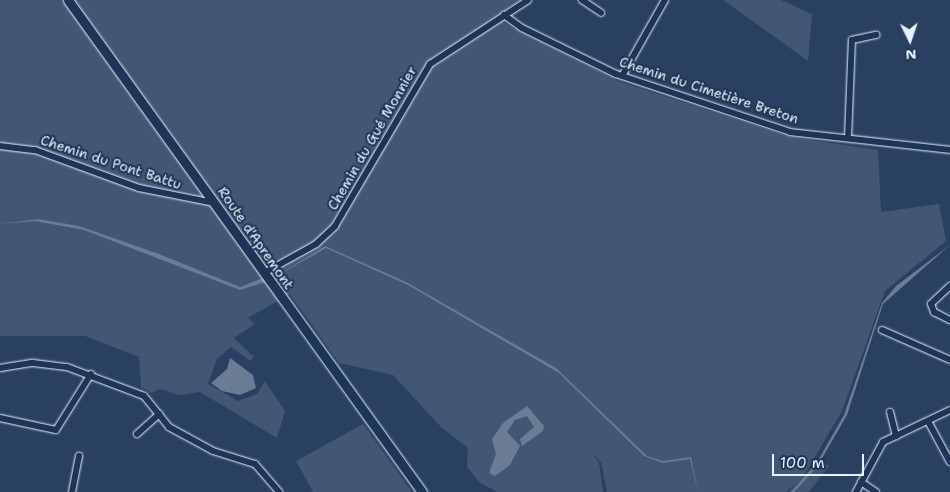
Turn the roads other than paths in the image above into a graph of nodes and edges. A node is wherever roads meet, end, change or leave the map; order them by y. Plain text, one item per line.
1 (68, 0) edge
2 (528, 0) edge
3 (582, 0) edge
4 (665, 0) edge
5 (601, 13) dead end
6 (504, 15) junction
7 (876, 36) dead end
8 (622, 76) junction
9 (848, 138) junction
10 (0, 146) edge
11 (950, 150) edge
12 (214, 203) junction
13 (264, 273) junction
14 (950, 286) edge
15 (950, 320) edge
16 (882, 330) dead end
17 (950, 360) edge
18 (0, 368) edge
19 (91, 374) junction
20 (950, 410) edge
21 (890, 412) dead end
22 (158, 414) junction
23 (0, 418) edge
24 (929, 423) junction
25 (137, 434) dead end
26 (896, 436) junction
27 (79, 456) dead end
28 (950, 462) edge
29 (861, 482) junction
30 (72, 492) edge
31 (279, 492) edge
32 (422, 492) edge
33 (856, 492) edge
34 (876, 492) edge

1 - 12 street, Route d'Apremont
2 - 6 street, Chemin du Gué Monnier
3 - 5 street
4 - 8 street
6 - 8 street, Chemin du Cimetière Breton
6 - 13 street, Chemin du Gué Monnier
7 - 9 street
8 - 9 street, Chemin du Cimetière Breton
9 - 11 street, Chemin du Cimetière Breton
10 - 12 street, Chemin du Pont Battu
12 - 13 street, Route d'Apremont
13 - 32 street, Route d'Apremont
14 - 15 street
16 - 17 street
18 - 19 street
19 - 22 street
19 - 23 street
20 - 24 street
21 - 26 street
22 - 25 street
22 - 31 street
24 - 26 street
24 - 28 street
26 - 29 street
27 - 30 street
29 - 33 street
29 - 34 street

